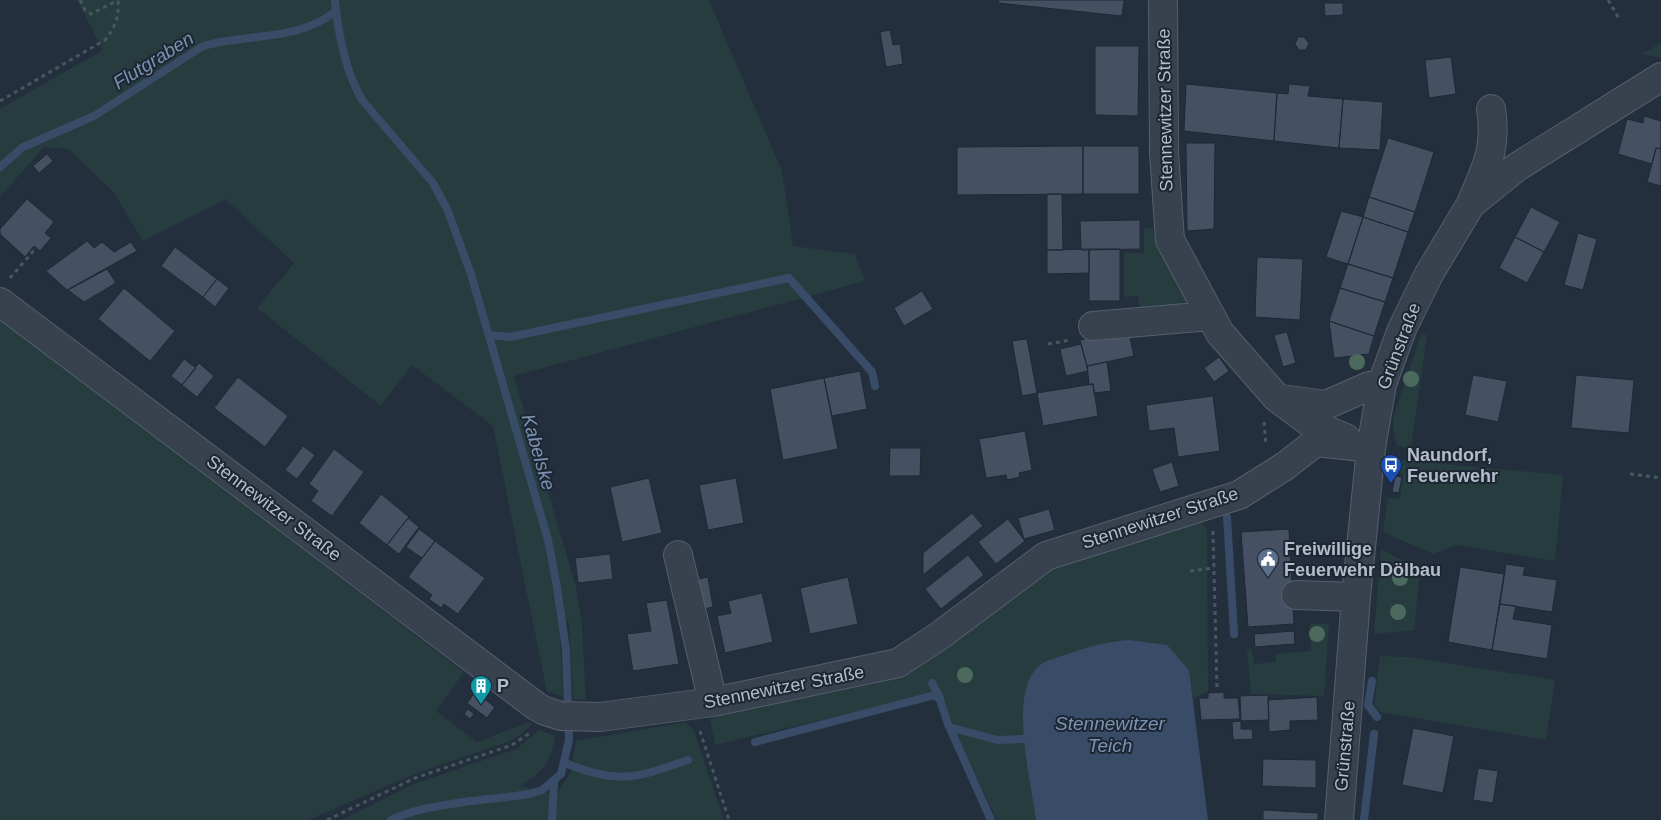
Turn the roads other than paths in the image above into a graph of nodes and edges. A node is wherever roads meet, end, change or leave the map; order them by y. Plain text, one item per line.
1 (1163, 0) edge
2 (1661, 76) edge
3 (1491, 108) dead end
4 (1470, 204) junction
5 (2, 293) edge
6 (1210, 316) junction
7 (1093, 326) dead end
8 (1382, 384) junction
9 (1277, 398) junction
10 (1371, 448) junction
11 (1285, 466) junction
12 (678, 555) dead end
13 (1296, 595) dead end
14 (1356, 597) junction
15 (702, 704) junction
16 (1339, 820) edge

1 - 6 street, Stennewitzer Straße
2 - 4 street, Grünstraße
3 - 4 street
4 - 8 street, Grünstraße
5 - 15 street, Stennewitzer Straße
6 - 7 street
6 - 9 street, Stennewitzer Straße
8 - 9 street
8 - 10 street, Grünstraße
9 - 10 street, Stennewitzer Straße
9 - 11 street
10 - 11 street, Stennewitzer Straße
10 - 14 street, Grünstraße
11 - 15 street, Stennewitzer Straße
12 - 15 street
13 - 14 street
14 - 16 street, Grünstraße

